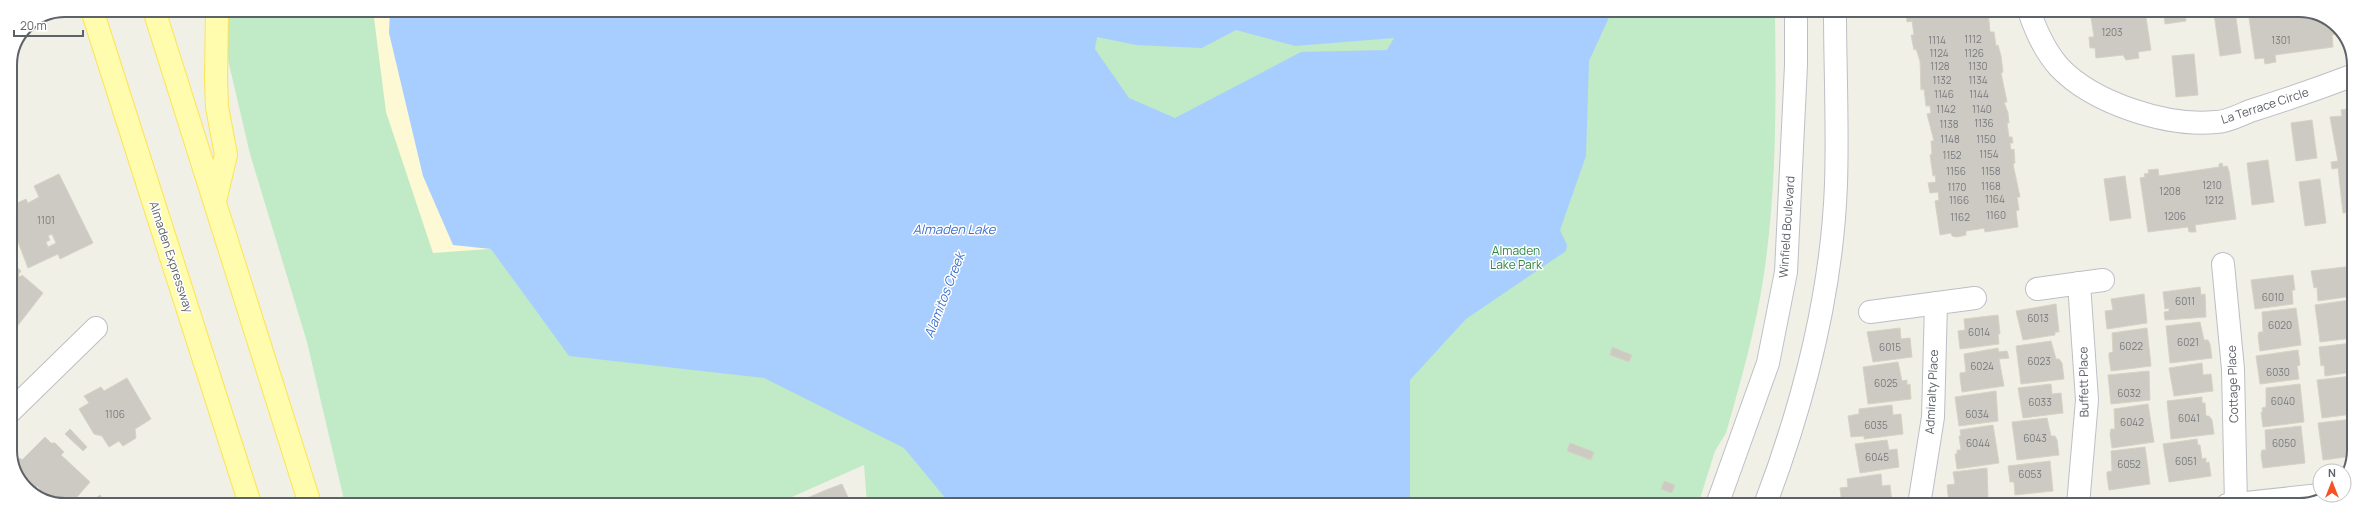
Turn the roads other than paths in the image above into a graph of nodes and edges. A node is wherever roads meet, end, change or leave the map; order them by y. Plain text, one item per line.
1 (94, 17) edge
2 (156, 17) edge
3 (217, 17) edge
4 (1796, 17) edge
5 (1835, 17) edge
6 (2031, 17) edge
7 (2347, 77) edge
8 (215, 201) junction
9 (2223, 264) dead end
10 (2103, 280) dead end
11 (2079, 283) junction
12 (2037, 289) dead end
13 (1974, 298) dead end
14 (1936, 303) junction
15 (1870, 312) dead end
16 (96, 328) dead end
17 (17, 405) edge
18 (2311, 496) edge
19 (248, 498) edge
20 (308, 498) edge
21 (1720, 498) edge
22 (1768, 498) edge
23 (1920, 498) edge
24 (2079, 498) edge
25 (2231, 498) edge
26 (2290, 498) edge

1 - 19 main road, Almaden Expressway
2 - 8 main road
3 - 8 main road
4 - 21 street, Winfield Boulevard
5 - 22 street
6 - 7 street, La Terrace Circle
8 - 20 main road
9 - 25 street, Cottage Place
10 - 11 street
11 - 12 street
11 - 24 street, Buffett Place
13 - 14 street
14 - 15 street
14 - 23 street, Admiralty Place
16 - 17 street
18 - 26 street

